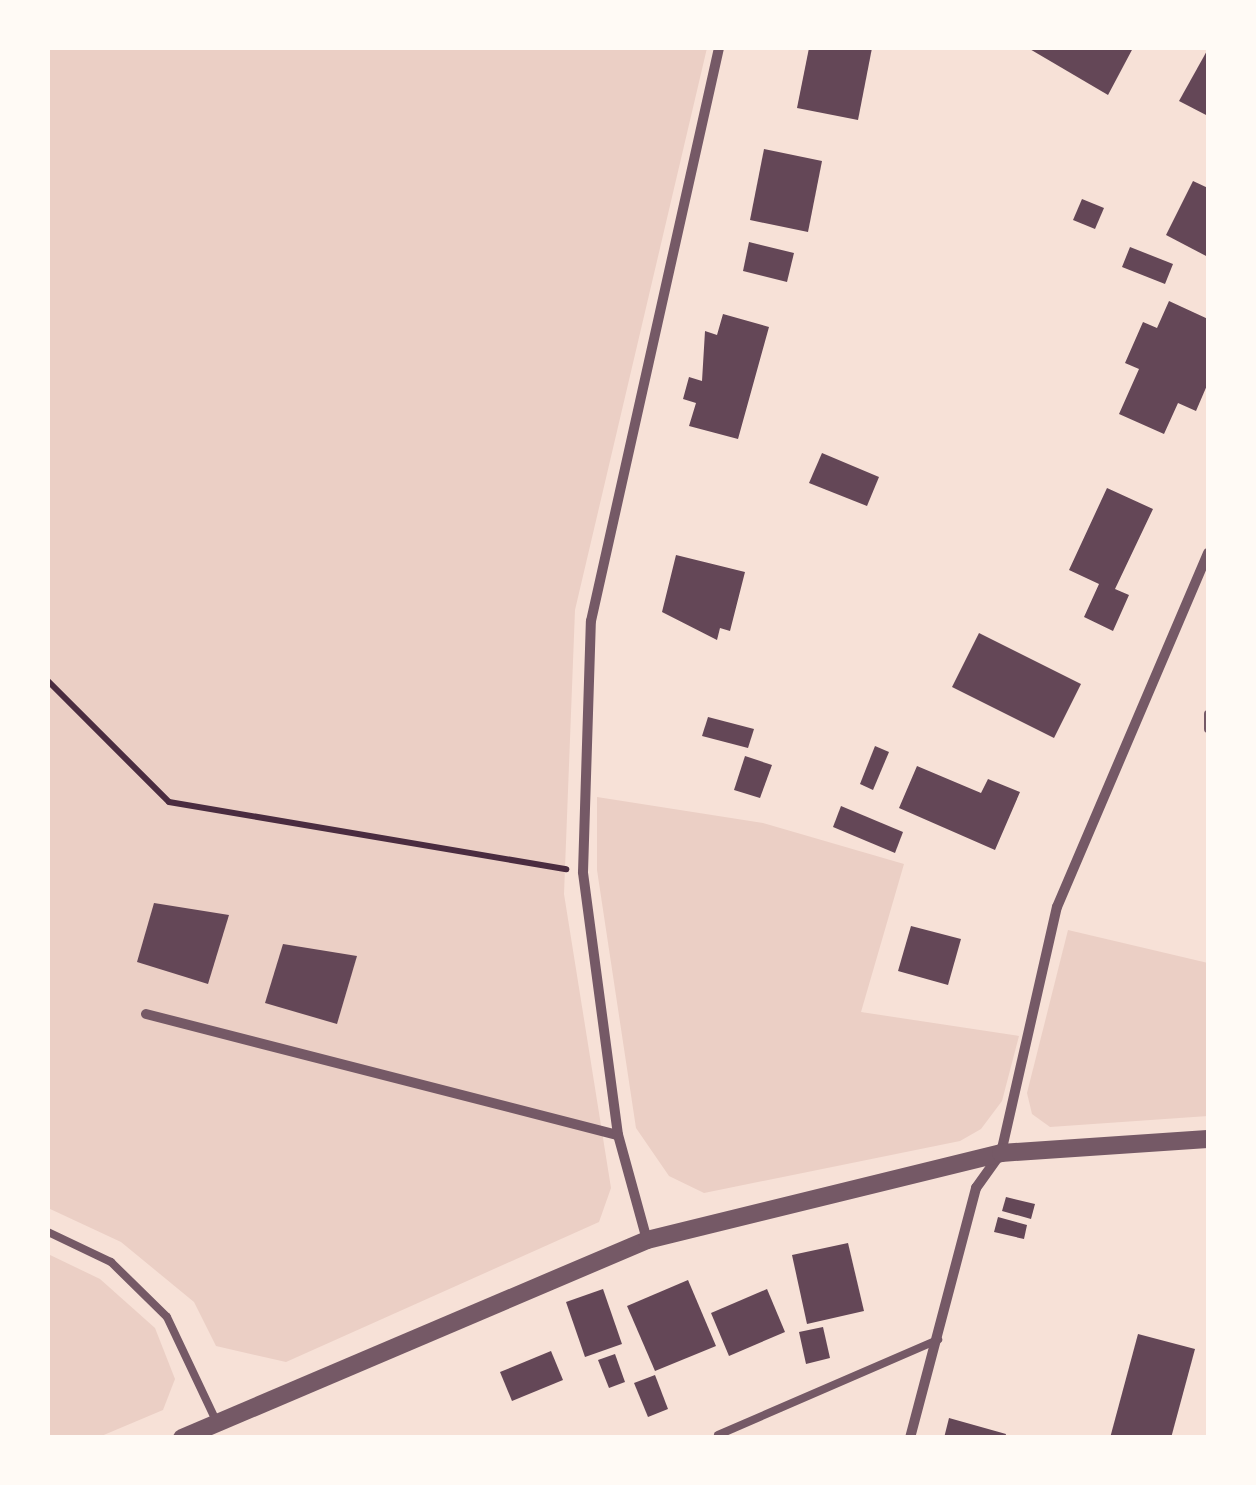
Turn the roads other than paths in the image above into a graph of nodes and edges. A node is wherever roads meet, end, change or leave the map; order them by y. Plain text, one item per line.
1 (719, 48) edge
2 (1208, 553) edge
3 (1208, 714) edge
4 (1208, 729) edge
5 (146, 1014) dead end
6 (618, 1136) junction
7 (1208, 1139) edge
8 (1001, 1152) junction
9 (48, 1232) edge
10 (647, 1240) junction
11 (938, 1340) junction
12 (217, 1422) junction
13 (718, 1434) dead end
14 (182, 1438) edge
15 (910, 1438) edge

1 - 6 street
2 - 8 street
3 - 4 lane
5 - 6 street
6 - 10 street
7 - 8 street
8 - 10 street
8 - 11 street
9 - 12 lane
10 - 12 street
11 - 13 lane
11 - 15 street
12 - 14 street

